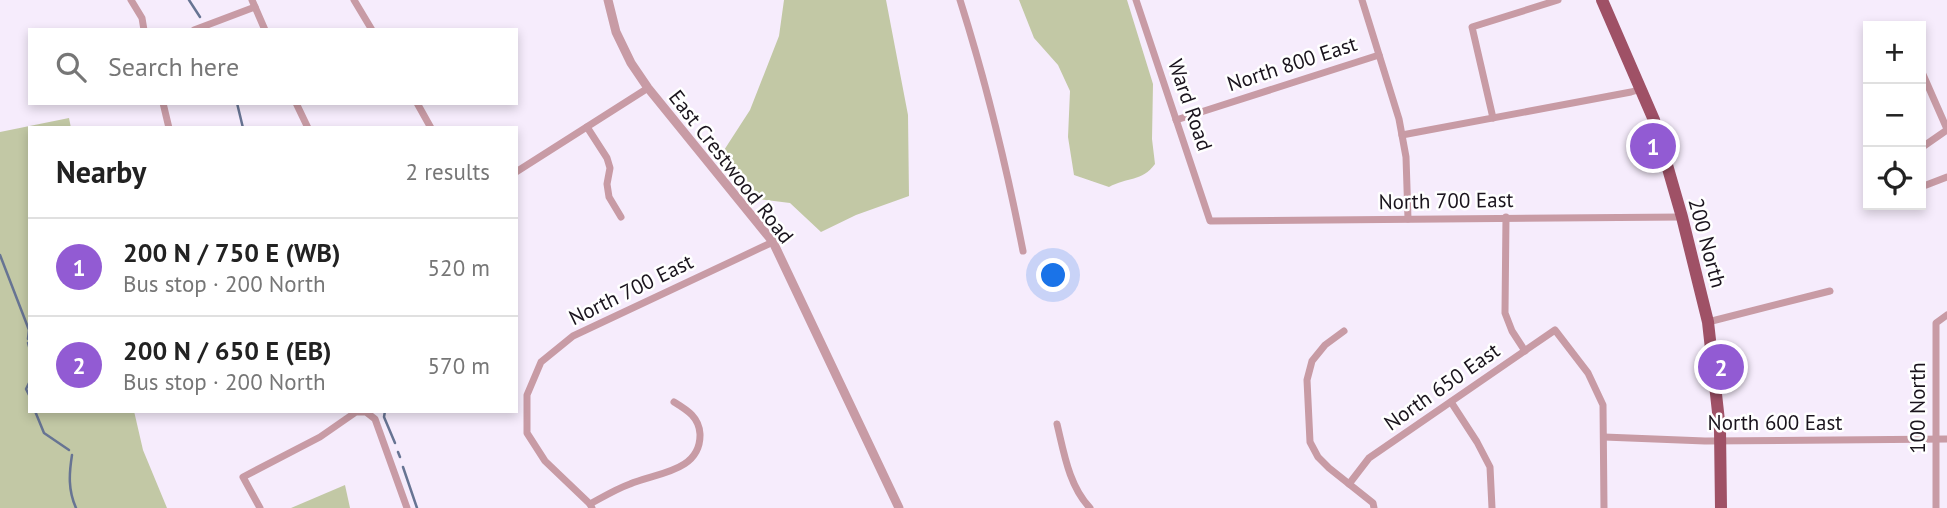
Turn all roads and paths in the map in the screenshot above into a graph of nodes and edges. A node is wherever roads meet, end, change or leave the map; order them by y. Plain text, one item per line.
1 (131, 0) edge
2 (354, 0) edge
3 (608, 0) edge
4 (960, 0) edge
5 (1136, 0) edge
6 (1362, 0) edge
7 (1558, 0) edge
8 (1602, 0) edge
9 (253, 3) edge
10 (144, 28) edge
11 (198, 28) edge
12 (264, 28) edge
13 (371, 28) edge
14 (1379, 55) junction
15 (1926, 80) edge
16 (648, 88) junction
17 (1641, 89) junction
18 (163, 105) edge
19 (297, 105) edge
20 (417, 105) edge
21 (1493, 118) junction
22 (1176, 120) junction
23 (169, 126) edge
24 (307, 126) edge
25 (430, 126) edge
26 (587, 127) junction
27 (1947, 130) edge
28 (1402, 135) junction
29 (1922, 147) edge
30 (518, 171) edge
31 (1947, 177) edge
32 (1926, 185) edge
33 (621, 217) dead end
34 (1682, 217) junction
35 (1506, 218) junction
36 (1408, 219) junction
37 (1210, 221) joint
38 (772, 242) junction
39 (1023, 251) dead end
40 (1830, 291) dead end
41 (1947, 315) edge
42 (1708, 322) junction
43 (1345, 331) dead end
44 (1525, 351) junction
45 (674, 402) dead end
46 (1451, 402) junction
47 (355, 413) edge
48 (367, 413) edge
49 (1057, 424) dead end
50 (1604, 437) junction
51 (1947, 439) edge
52 (1720, 440) junction
53 (1936, 440) junction
54 (1349, 484) junction
55 (591, 506) edge
56 (260, 508) edge
57 (407, 508) edge
58 (899, 508) edge
59 (1090, 508) edge
60 (1374, 508) edge
61 (1493, 508) edge
62 (1604, 508) edge
63 (1721, 508) edge
64 (1936, 508) edge

1 - 10 street
2 - 13 street
3 - 16 street, East Crestwood Road
4 - 39 street
5 - 22 street, Ward Road
6 - 14 street
7 - 21 street
8 - 17 main road, 200 North
9 - 11 street
9 - 12 street
14 - 22 street, North 800 East
14 - 28 street
15 - 27 street
16 - 26 street
16 - 38 street, East Crestwood Road
17 - 21 street
17 - 34 main road, 200 North
18 - 23 street
19 - 24 street
20 - 25 street
21 - 28 street
22 - 37 street, Ward Road
26 - 30 street
26 - 33 street
27 - 29 street
28 - 36 street
31 - 32 street
34 - 35 street, North 700 East
34 - 42 main road, 200 North
35 - 36 street, North 700 East
35 - 44 street, North 650 East
36 - 37 street, North 700 East
38 - 55 street, North 700 East
38 - 58 street, East Crestwood Road
40 - 42 street
41 - 53 street, 100 North
42 - 52 main road, 200 North
43 - 54 street
44 - 46 street, North 650 East
44 - 50 street
45 - 55 street
46 - 54 street, North 650 East
46 - 61 street
47 - 56 street
48 - 57 street
49 - 59 street
50 - 52 street, North 600 East
50 - 62 street
51 - 53 street, North 600 East
52 - 53 street, North 600 East
52 - 63 main road, 200 North
53 - 64 street, 100 North
54 - 60 street

